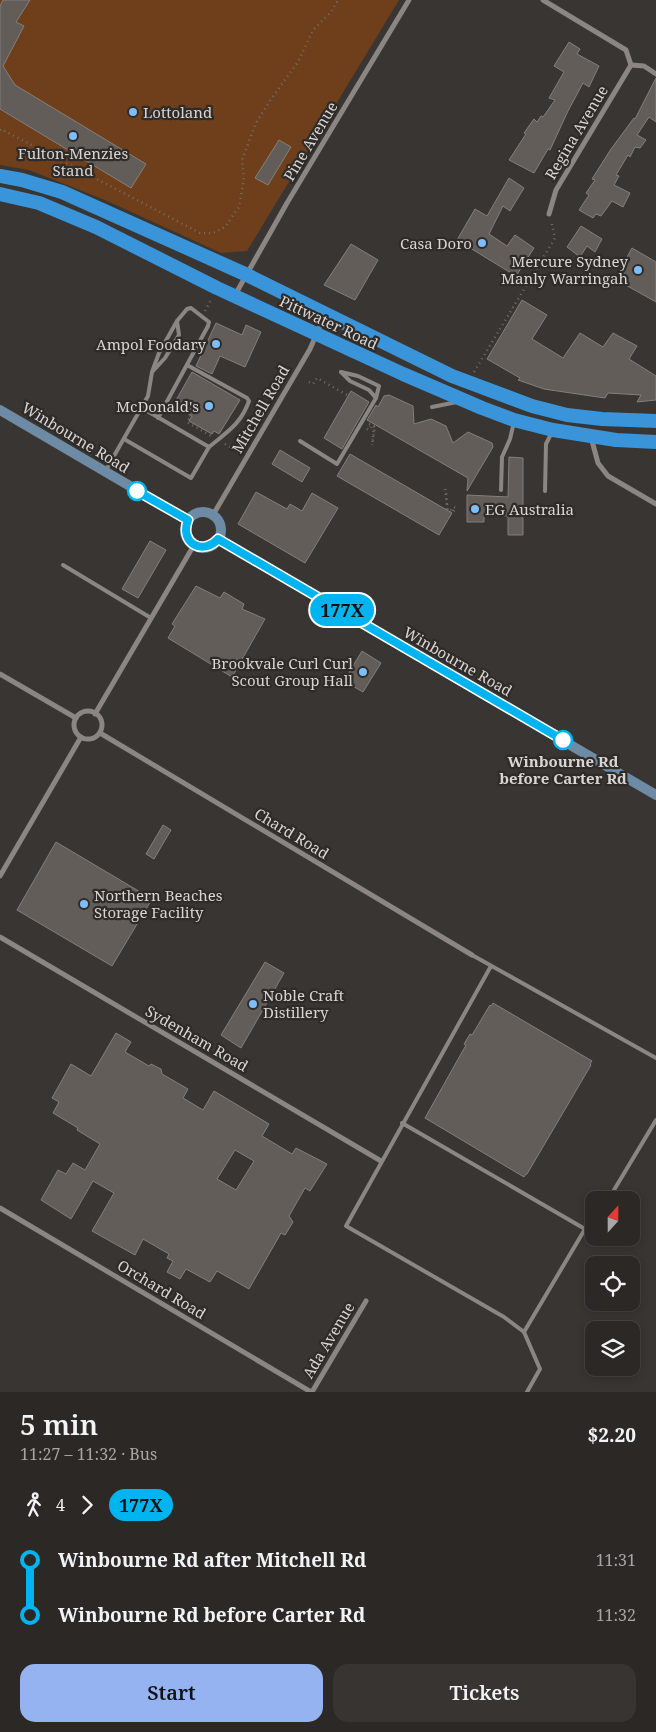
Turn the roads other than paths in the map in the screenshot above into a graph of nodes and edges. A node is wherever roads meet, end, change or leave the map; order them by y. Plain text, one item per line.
1 (409, 0) edge
2 (543, 0) edge
3 (631, 65) junction
4 (656, 74) edge
5 (0, 176) edge
6 (0, 194) edge
7 (549, 214) road end
8 (245, 274) junction
9 (234, 296) junction
10 (325, 314) junction
11 (177, 321) junction
12 (317, 334) junction
13 (187, 364) junction
14 (152, 372) junction
15 (376, 398) junction
16 (464, 400) junction
17 (432, 407) dead end
18 (142, 408) junction
19 (0, 410) edge
20 (158, 418) junction
21 (514, 420) junction
22 (656, 421) edge
23 (553, 430) junction
24 (591, 437) junction
25 (124, 438) junction
26 (300, 441) dead end
27 (656, 442) edge
28 (209, 447) junction
29 (105, 472) junction
30 (501, 490) dead end
31 (545, 490) dead end
32 (656, 504) edge
33 (213, 515) junction
34 (188, 520) junction
35 (218, 539) junction
36 (194, 545) junction
37 (63, 565) dead end
38 (151, 618) junction
39 (0, 674) edge
40 (95, 714) junction
41 (76, 718) junction
42 (100, 733) junction
43 (81, 737) junction
44 (656, 795) edge
45 (0, 876) edge
46 (0, 937) edge
47 (472, 955) joint
48 (491, 966) junction
49 (656, 1058) edge
50 (656, 1120) edge
51 (402, 1123) junction
52 (382, 1161) junction
53 (613, 1191) edge
54 (0, 1208) edge
55 (585, 1229) joint
56 (366, 1301) dead end
57 (524, 1332) junction
58 (312, 1392) edge
59 (527, 1392) edge

1 - 8 street, Pine Avenue
2 - 3 street
3 - 4 street
3 - 7 street, Regina Avenue
5 - 8 highway, Pittwater Road
6 - 9 highway, Pittwater Road
8 - 9 street, Pine Avenue
8 - 10 highway, Pittwater Road
9 - 12 highway, Pittwater Road
10 - 12 street, Mitchell Road
10 - 22 highway, Pittwater Road
11 - 13 lane
11 - 14 lane
11 - 14 lane
12 - 16 highway, Pittwater Road
12 - 33 street, Mitchell Road
13 - 20 lane
13 - 28 lane
14 - 18 lane
15 - 15 lane
15 - 26 lane
16 - 17 lane
16 - 21 highway, Pittwater Road
18 - 20 lane
18 - 25 lane
19 - 29 main road, Winbourne Road
20 - 28 lane
21 - 23 highway, Pittwater Road
21 - 30 lane
23 - 24 highway, Pittwater Road
23 - 31 lane
24 - 27 highway, Pittwater Road
24 - 32 street
25 - 28 lane
25 - 29 lane
29 - 34 main road, Winbourne Road
33 - 34 main road
33 - 35 main road
34 - 36 main road
35 - 36 main road
35 - 44 main road, Winbourne Road
36 - 38 street
37 - 38 lane
38 - 40 street
39 - 41 street
40 - 41 street
40 - 42 street
41 - 43 street
42 - 43 street
42 - 47 street, Chard Road
43 - 45 street
46 - 52 street, Sydenham Road
47 - 48 lane
48 - 49 lane
48 - 51 lane
50 - 53 lane
51 - 52 lane
51 - 55 lane
52 - 57 lane
54 - 58 street, Orchard Road
55 - 57 lane
56 - 58 street, Ada Avenue
57 - 59 lane

